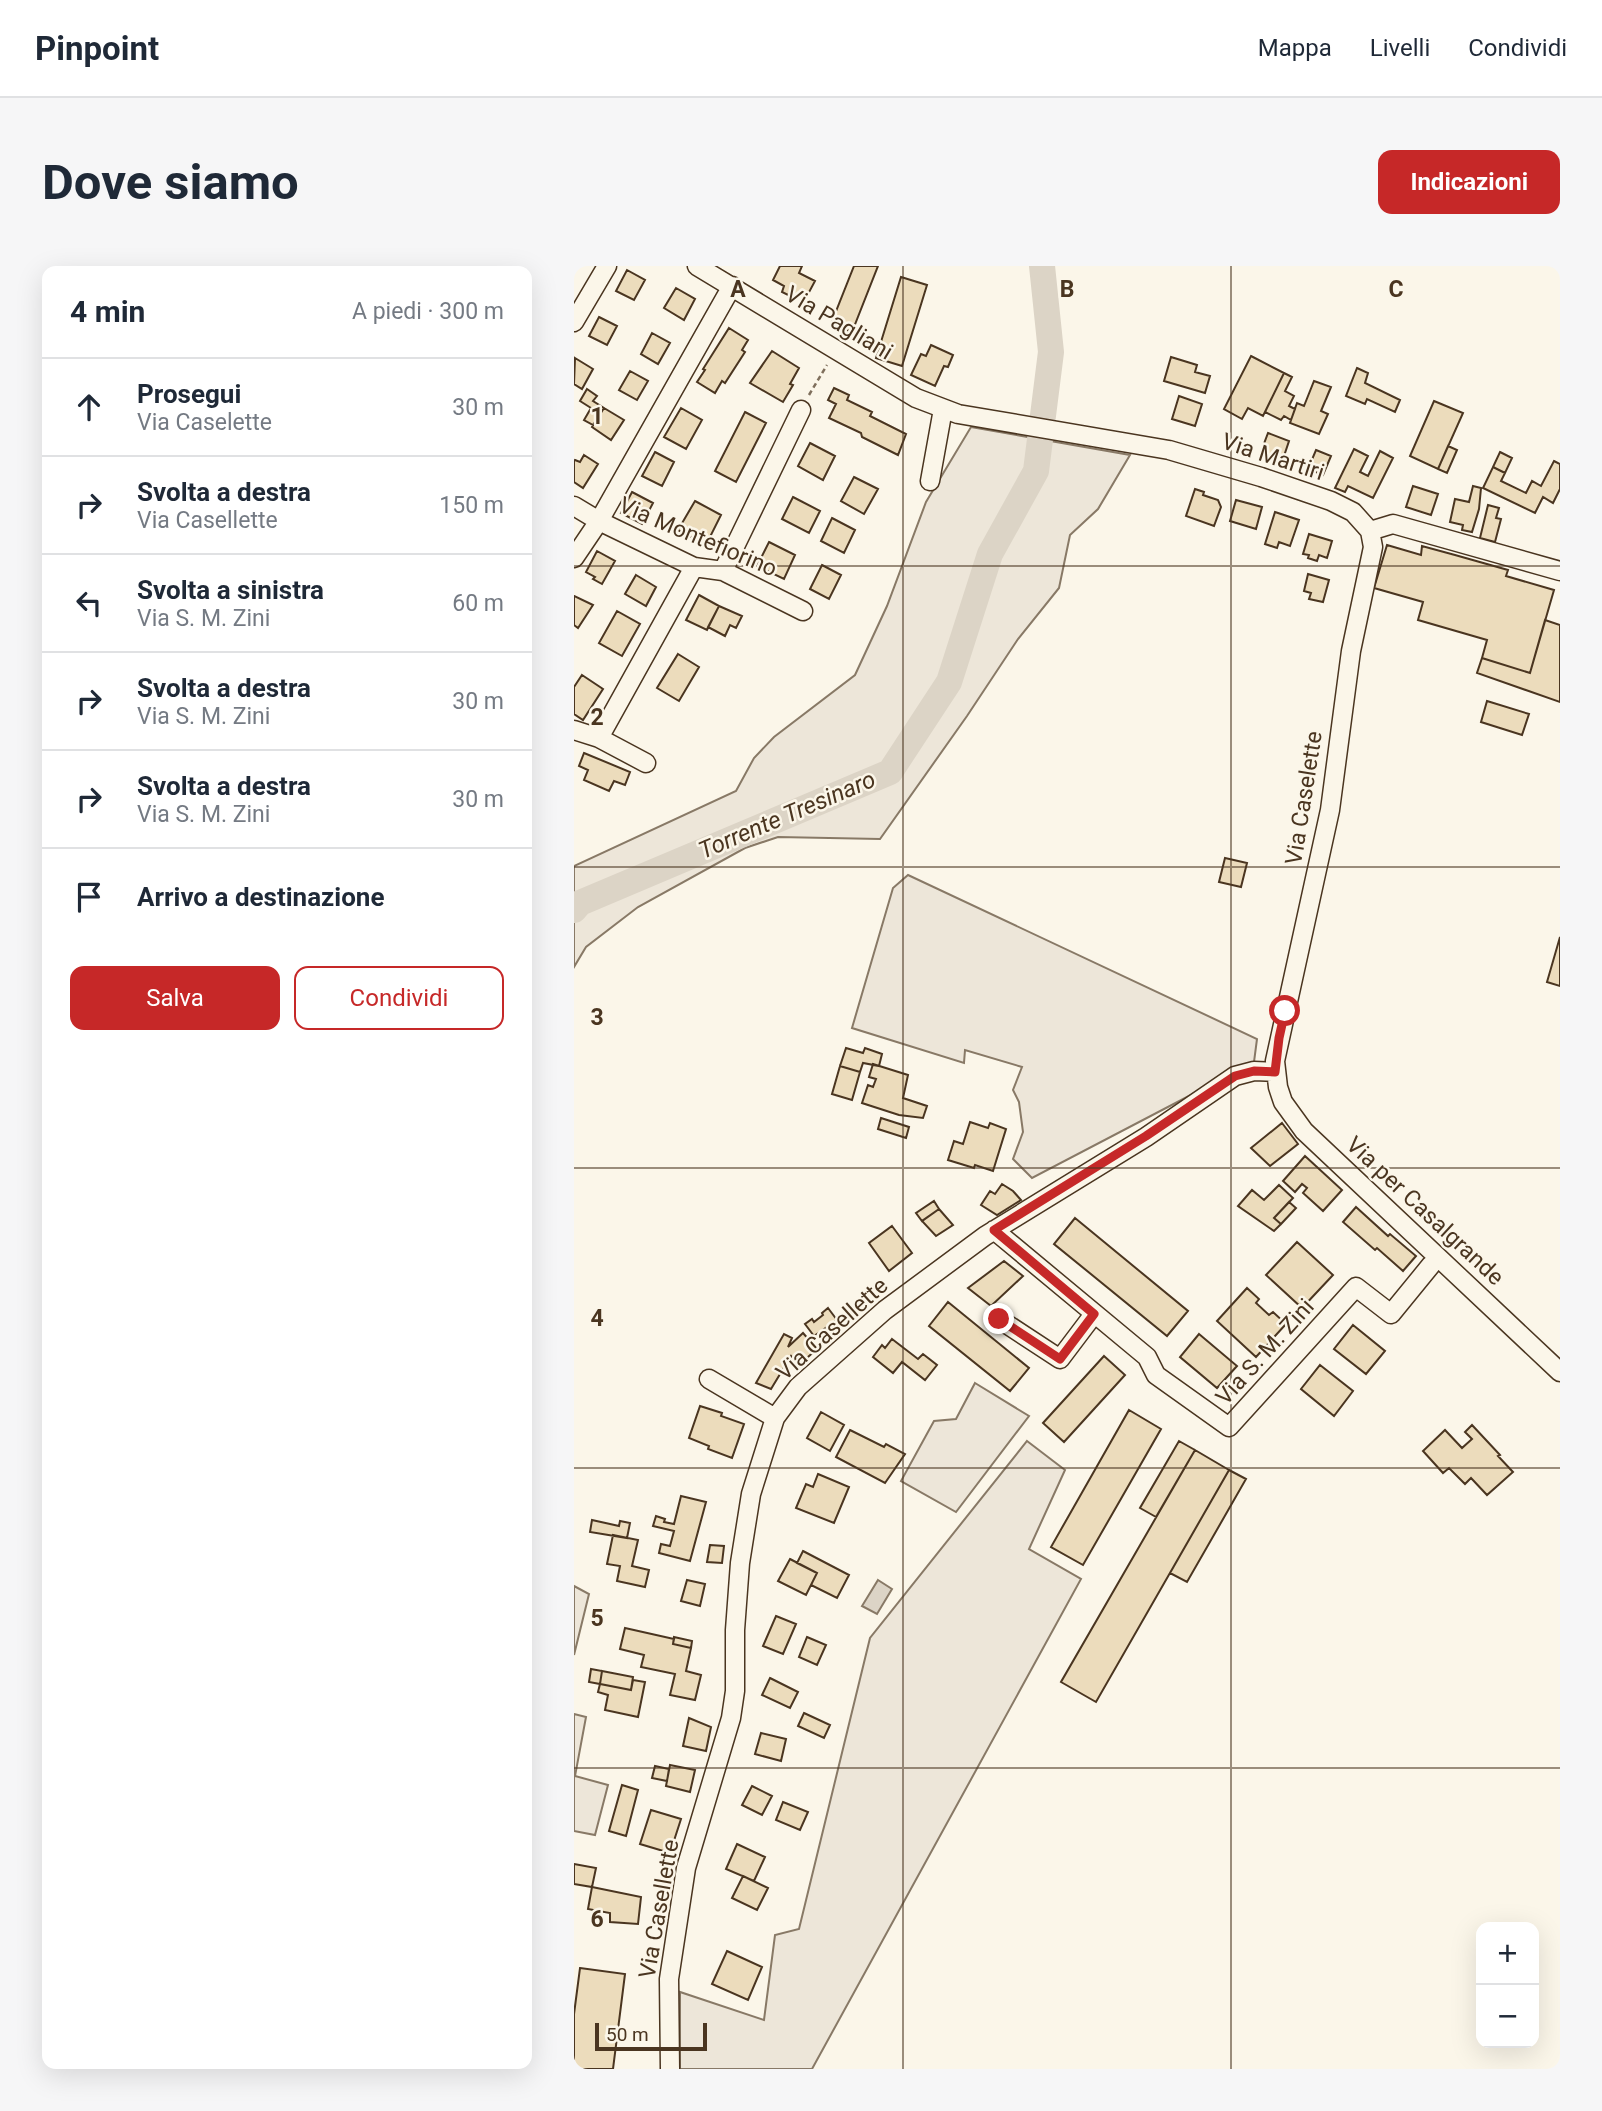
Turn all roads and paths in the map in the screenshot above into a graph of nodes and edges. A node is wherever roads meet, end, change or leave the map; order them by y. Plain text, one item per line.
1 (607, 266) edge
2 (697, 266) edge
3 (732, 286) junction
4 (574, 322) edge
5 (835, 349) junction
6 (801, 410) joint
7 (951, 412) junction
8 (930, 481) dead end
9 (574, 506) edge
10 (599, 521) junction
11 (1370, 531) junction
12 (574, 558) edge
13 (694, 566) junction
14 (723, 571) junction
15 (1560, 571) edge
16 (803, 611) dead end
17 (574, 730) edge
18 (599, 738) junction
19 (646, 763) dead end
20 (1275, 1072) junction
21 (994, 1230) junction
22 (1431, 1265) dead end
23 (1094, 1314) junction
24 (999, 1319) dead end
25 (1560, 1372) edge
26 (709, 1379) dead end
27 (775, 1418) junction
28 (670, 2069) edge

1 - 4 street
2 - 3 street, Via Pagliani
3 - 5 street, Via Pagliani
3 - 10 street
5 - 6 path
5 - 7 street, Via Pagliani
6 - 14 street
7 - 8 street
7 - 11 street, Via Martiri
9 - 10 street, Via Montefiorino
10 - 12 street
10 - 13 street, Via Montefiorino
11 - 15 street
11 - 20 street, Via Caselette
13 - 14 street, Via Montefiorino
13 - 18 street
14 - 16 street, Via Montefiorino
17 - 18 street
18 - 19 street
20 - 21 street, Via Casellette
20 - 25 street, Via per Casalgrande
21 - 23 street, Via S. M. Zini
21 - 27 street, Via Casellette
22 - 23 street, Via S. M. Zini
23 - 24 street
26 - 27 street
27 - 28 street, Via Casellette

